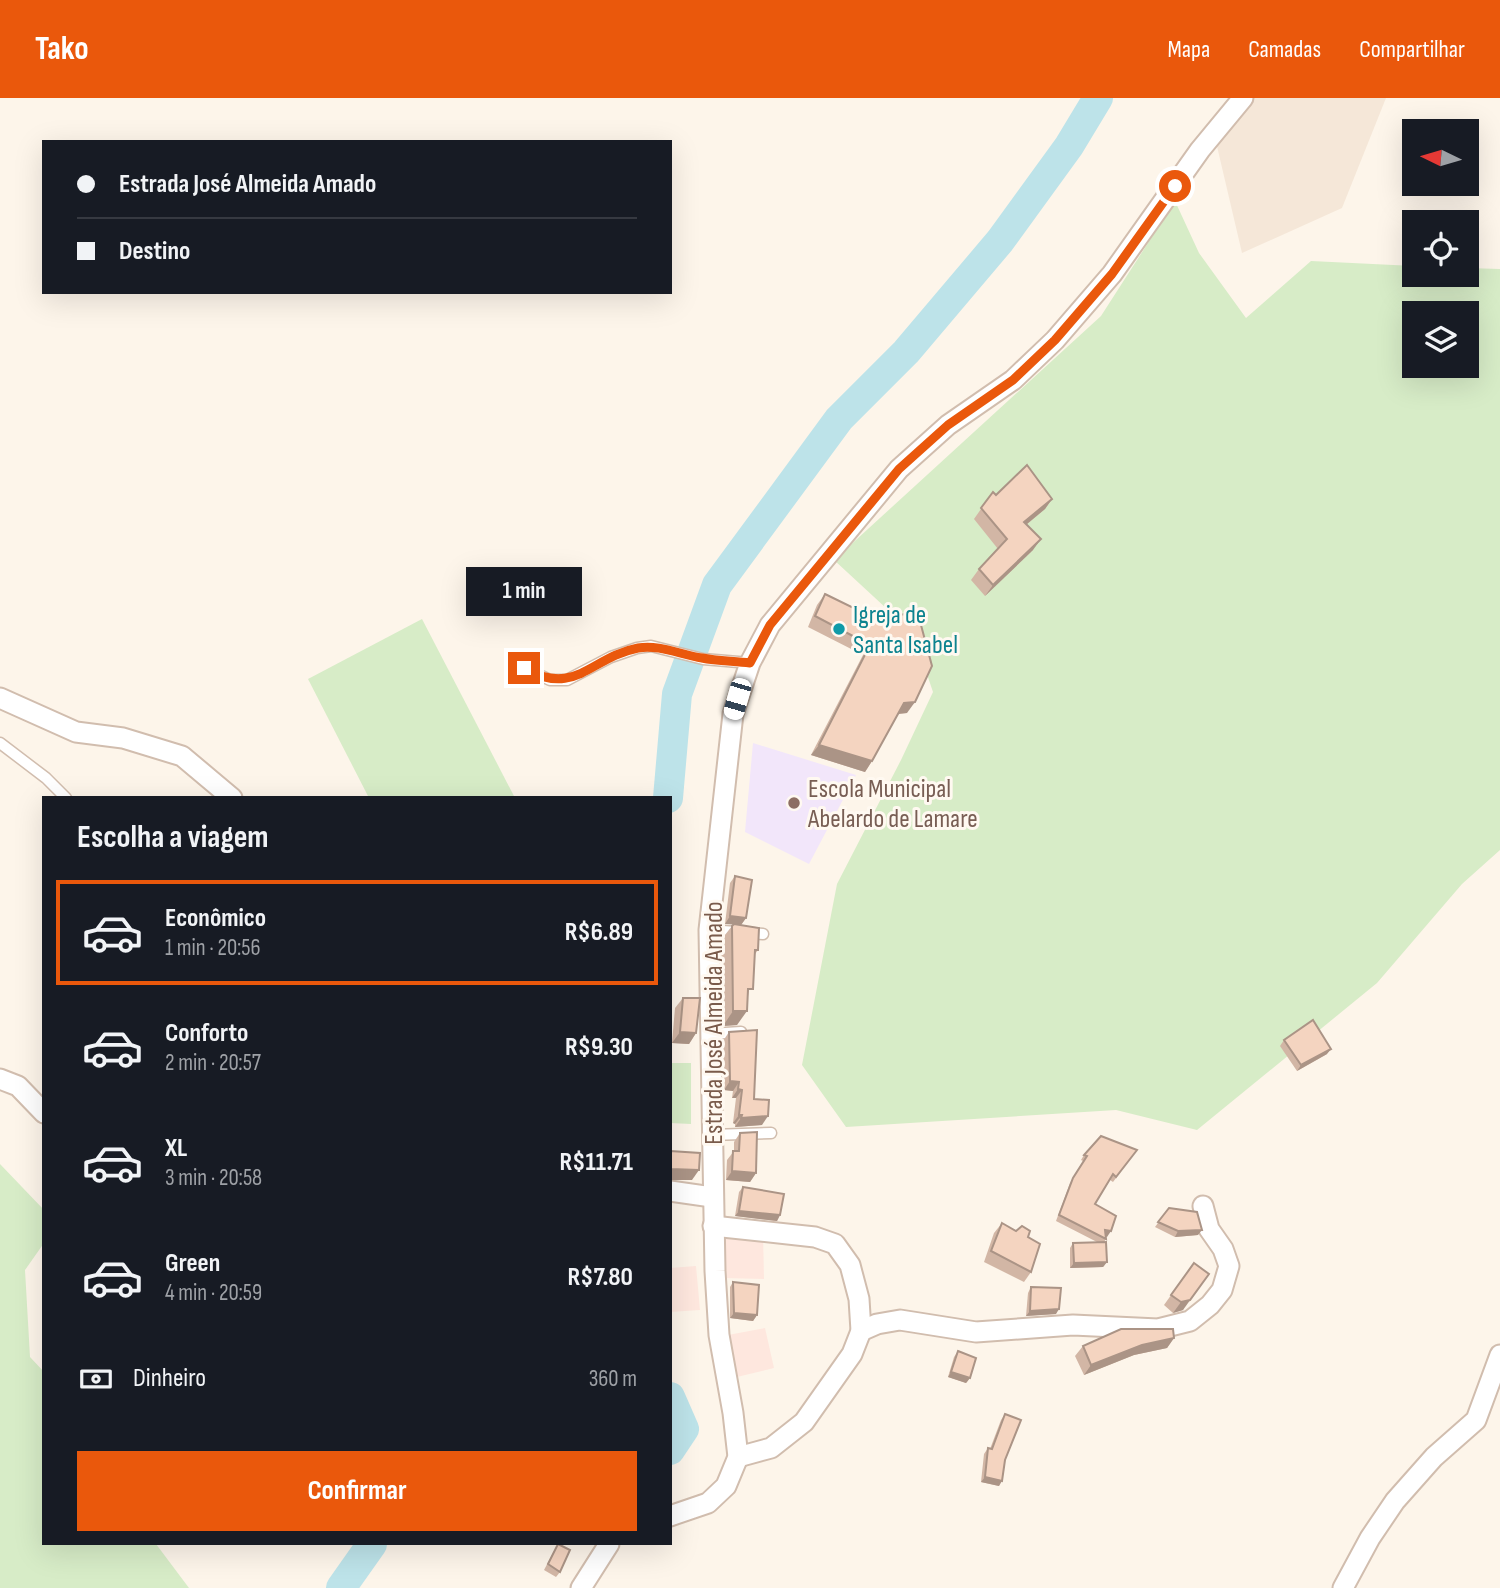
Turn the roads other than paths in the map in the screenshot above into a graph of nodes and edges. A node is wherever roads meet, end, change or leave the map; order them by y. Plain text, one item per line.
1 (1243, 98) edge
2 (517, 655) dead end
3 (750, 663) junction
4 (0, 698) edge
5 (0, 743) edge
6 (64, 796) edge
7 (230, 796) edge
8 (709, 930) junction
9 (763, 934) dead end
10 (746, 1032) edge
11 (710, 1034) junction
12 (0, 1079) edge
13 (42, 1111) edge
14 (771, 1133) dead end
15 (712, 1135) junction
16 (672, 1191) edge
17 (712, 1197) junction
18 (1203, 1206) dead end
19 (713, 1226) junction
20 (860, 1331) junction
21 (1500, 1355) edge
22 (737, 1457) junction
23 (672, 1515) edge
24 (608, 1545) edge
25 (582, 1588) edge
26 (1343, 1588) edge

1 - 3 street, Estrada José Almeida Amado
2 - 3 lane
3 - 8 street, Estrada José Almeida Amado
4 - 7 street
5 - 6 lane
8 - 9 lane
8 - 11 street, Estrada José Almeida Amado
10 - 11 lane
11 - 15 street, Estrada José Almeida Amado
12 - 13 street
14 - 15 lane
15 - 17 street, Estrada José Almeida Amado
16 - 17 street
17 - 19 street, Estrada José Almeida Amado
18 - 20 street
19 - 20 street
19 - 22 street, Estrada José Almeida Amado
20 - 22 street
21 - 26 street
22 - 23 street, Estrada José Almeida Amado
24 - 25 street

